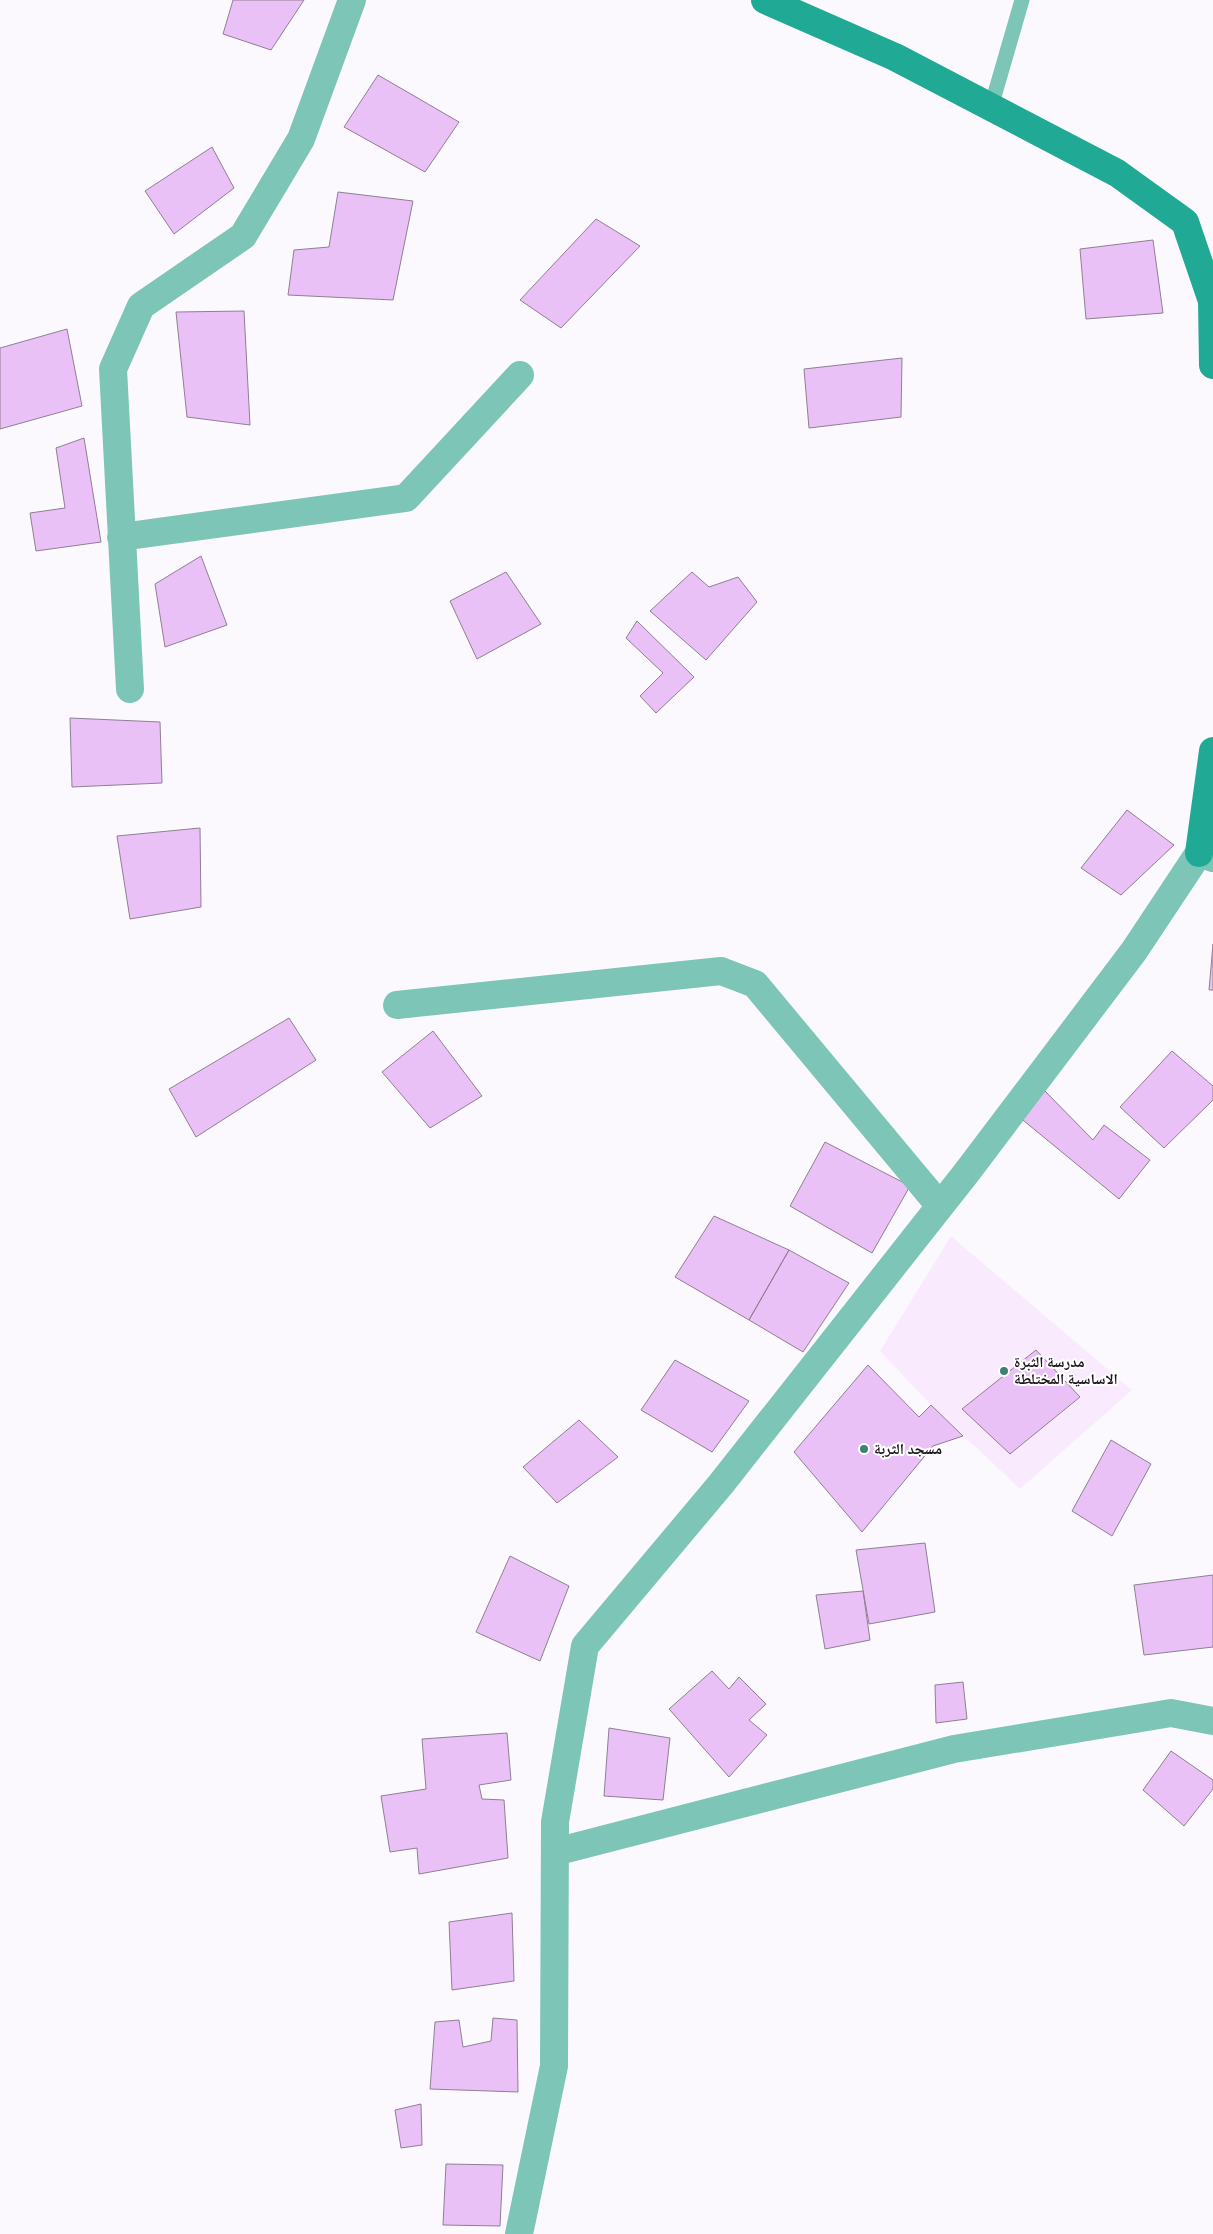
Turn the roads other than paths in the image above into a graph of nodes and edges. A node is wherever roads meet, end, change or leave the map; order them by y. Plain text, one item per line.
1 (352, 0) edge
2 (765, 0) edge
3 (1022, 0) edge
4 (991, 107) junction
5 (1213, 364) edge
6 (520, 375) dead end
7 (121, 537) junction
8 (130, 689) dead end
9 (1213, 751) edge
10 (1206, 855) edge
11 (397, 1006) dead end
12 (940, 1206) junction
13 (1213, 1721) edge
14 (555, 1852) junction
15 (519, 2234) edge

1 - 7 street
2 - 4 street
3 - 4 lane
4 - 5 street
6 - 7 street
7 - 8 street
9 - 10 street
10 - 12 street
11 - 12 street
12 - 14 street
13 - 14 street
14 - 15 street

